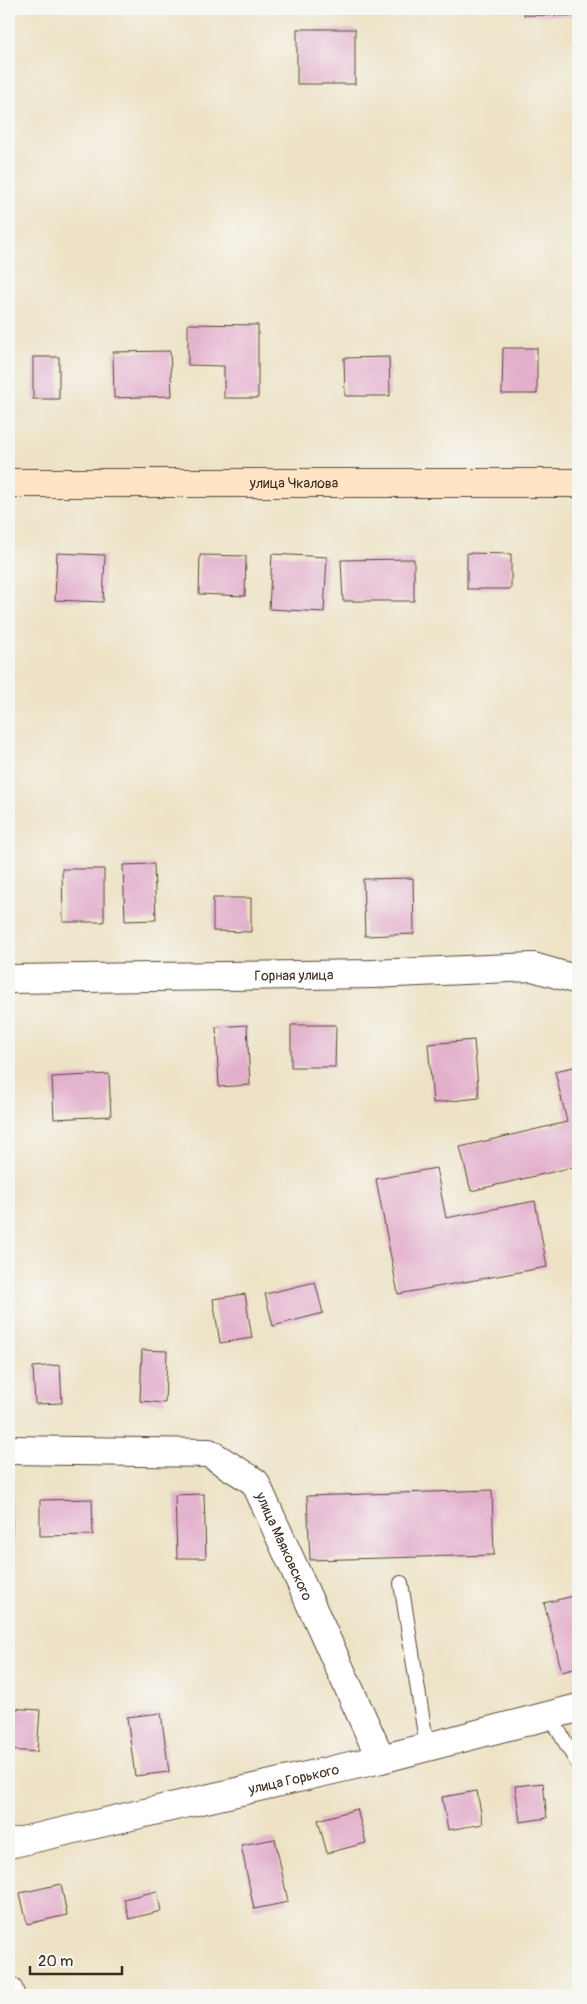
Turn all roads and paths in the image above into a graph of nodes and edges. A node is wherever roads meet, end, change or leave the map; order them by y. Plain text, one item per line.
1 (9, 483) edge
2 (578, 483) edge
3 (9, 979) edge
4 (578, 980) edge
5 (9, 1450) edge
6 (401, 1583) dead end
7 (578, 1708) edge
8 (550, 1716) junction
9 (427, 1747) junction
10 (381, 1759) junction
11 (578, 1764) edge
12 (9, 1844) edge
13 (9, 1990) edge
14 (10, 1995) edge

1 - 2 main road, улица Чкалова
3 - 4 street, Горная улица
5 - 10 street, улица Маяковского
6 - 9 lane
7 - 8 street, улица Горького
8 - 9 street, улица Горького
8 - 11 lane
9 - 10 street, улица Горького
10 - 12 street, улица Горького
13 - 14 street

